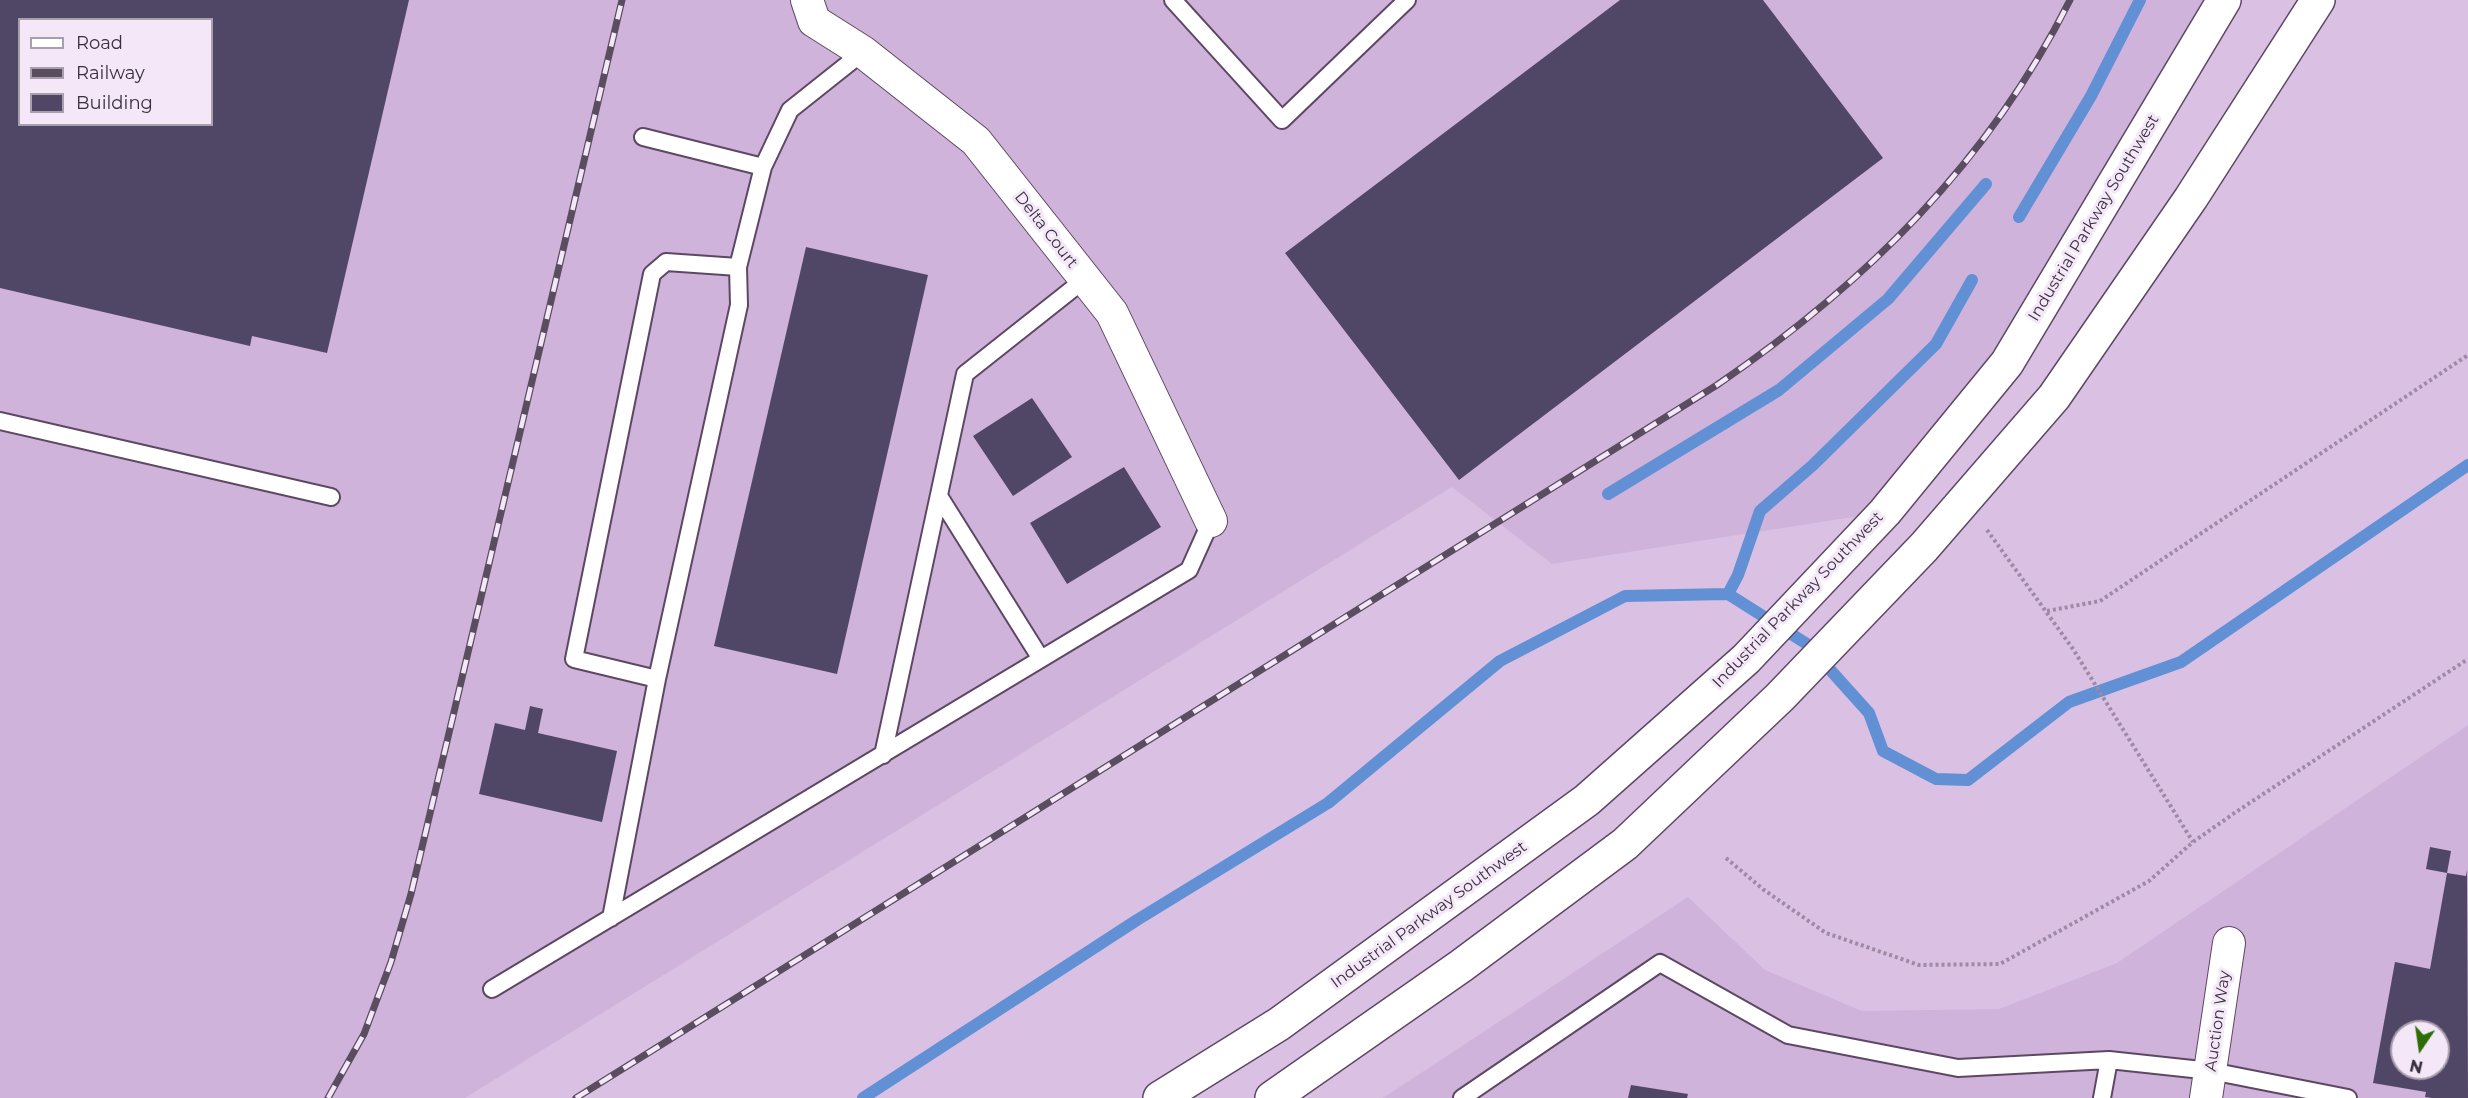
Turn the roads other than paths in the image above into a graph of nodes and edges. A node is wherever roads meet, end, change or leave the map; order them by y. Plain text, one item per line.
1 (807, 0) edge
2 (1173, 0) edge
3 (1407, 0) edge
4 (2224, 0) edge
5 (2318, 0) edge
6 (863, 52) junction
7 (643, 137) dead end
8 (764, 166) junction
9 (738, 267) junction
10 (1085, 279) junction
11 (0, 421) edge
12 (939, 496) junction
13 (331, 497) dead end
14 (1211, 521) joint
15 (1041, 659) junction
16 (657, 679) junction
17 (883, 755) junction
18 (611, 918) junction
19 (2229, 944) dead end
20 (492, 990) dead end
21 (2109, 1060) junction
22 (2209, 1084) edge
23 (1160, 1098) edge
24 (1272, 1098) edge
25 (1462, 1098) edge
26 (2102, 1098) edge
27 (2348, 1098) edge

1 - 6 street, Delta Court
2 - 3 lane
4 - 23 main road, Industrial Parkway Southwest
5 - 24 main road
6 - 8 lane
6 - 10 street, Delta Court
7 - 8 lane
8 - 9 lane
9 - 16 lane
9 - 16 lane
10 - 12 lane
10 - 14 street, Delta Court
11 - 13 lane
12 - 15 lane
12 - 17 lane
14 - 15 lane
15 - 17 lane
16 - 18 lane
17 - 18 lane
18 - 20 lane
19 - 22 street, Auction Way
21 - 22 lane
21 - 25 lane
21 - 26 lane
22 - 27 lane

